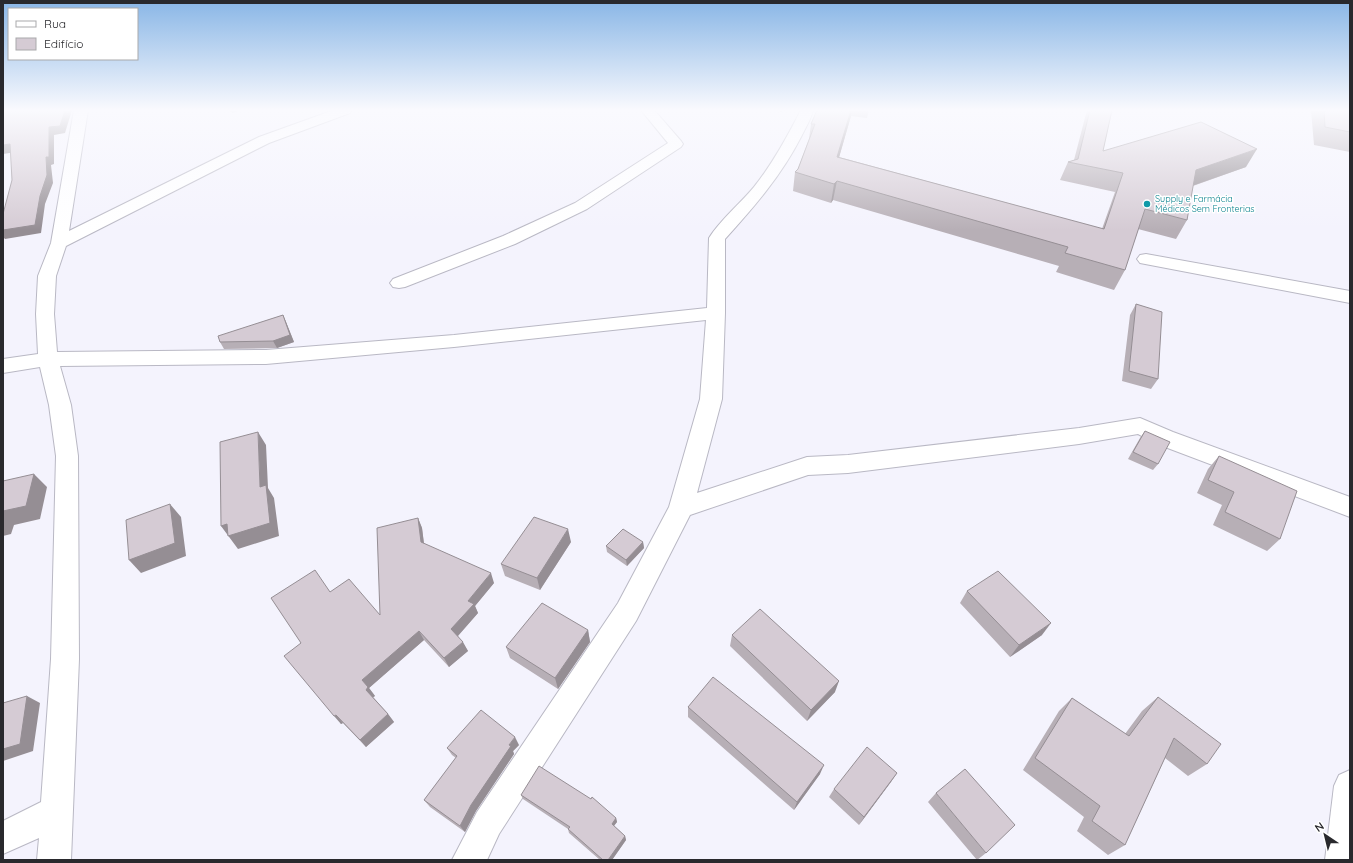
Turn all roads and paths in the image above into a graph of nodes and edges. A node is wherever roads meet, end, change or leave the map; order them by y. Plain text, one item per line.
1 (74, 150) edge
2 (244, 150) edge
3 (666, 150) edge
4 (786, 150) edge
5 (59, 243) junction
6 (1146, 259) dead end
7 (399, 283) dead end
8 (1350, 297) edge
9 (716, 313) junction
10 (48, 359) junction
11 (3, 366) edge
12 (1350, 507) edge
13 (681, 508) junction
14 (1350, 786) edge
15 (56, 812) junction
16 (3, 838) edge
17 (54, 860) edge
18 (469, 860) edge
19 (1342, 860) edge

1 - 5 street
2 - 5 street
3 - 7 street
4 - 9 street
5 - 10 street
6 - 8 street
9 - 10 street
9 - 13 street
10 - 11 street
10 - 15 street
12 - 13 street
13 - 18 street
14 - 19 street
15 - 16 street
15 - 17 street

